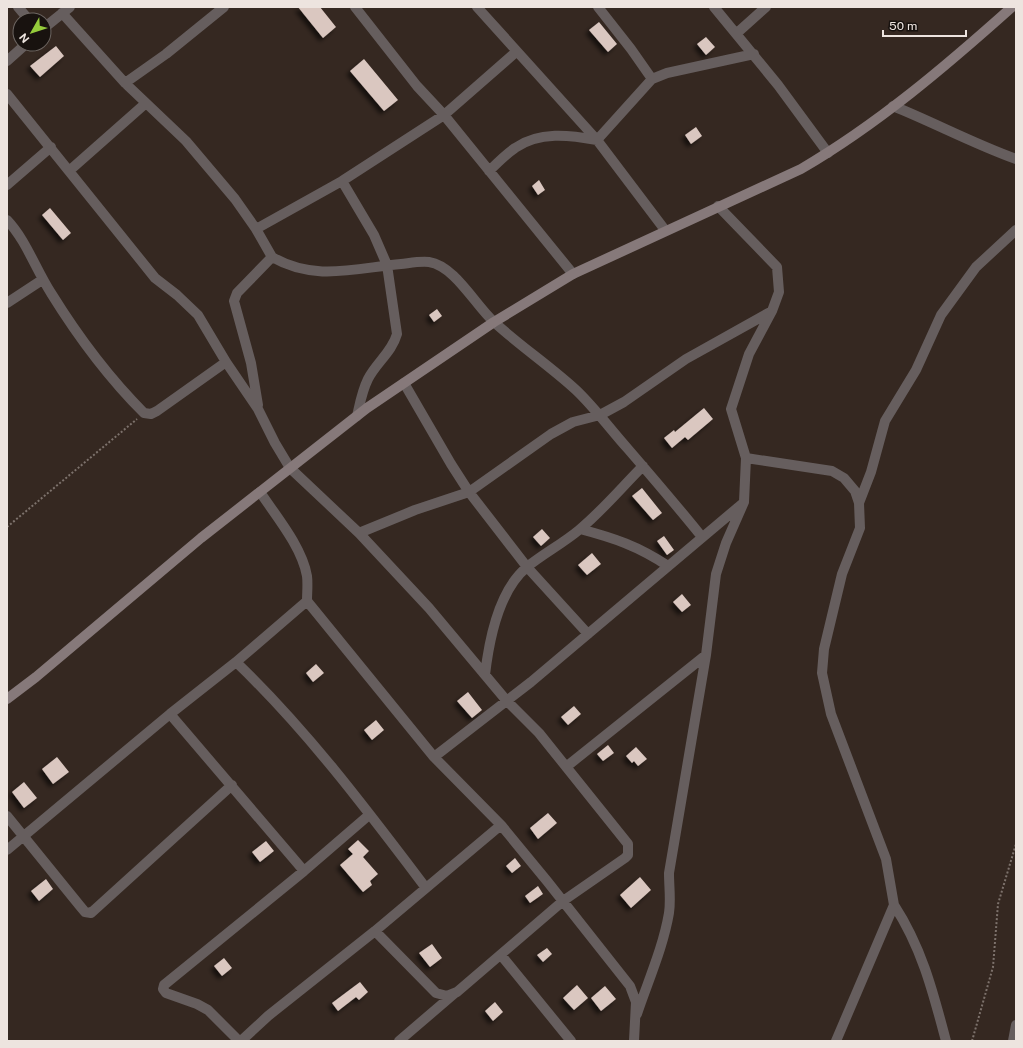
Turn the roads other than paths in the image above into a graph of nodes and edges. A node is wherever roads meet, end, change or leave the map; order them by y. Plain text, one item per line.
1 (224, 7) edge
2 (355, 7) edge
3 (477, 7) edge
4 (598, 7) edge
5 (714, 7) edge
6 (766, 7) edge
7 (1012, 7) edge
8 (66, 10) edge
9 (52, 21) edge
10 (737, 34) junction
11 (17, 52) edge
12 (516, 52) junction
13 (754, 54) junction
14 (7, 61) edge
15 (652, 79) junction
16 (125, 83) junction
17 (7, 94) edge
18 (146, 103) junction
19 (893, 106) junction
20 (444, 115) junction
21 (597, 140) junction
22 (51, 147) junction
23 (828, 153) junction
24 (1016, 159) edge
25 (69, 171) junction
26 (489, 171) junction
27 (342, 181) junction
28 (7, 185) edge
29 (718, 206) junction
30 (7, 220) edge
31 (256, 229) junction
32 (666, 230) junction
33 (1016, 230) edge
34 (272, 257) junction
35 (386, 265) junction
36 (573, 274) junction
37 (42, 280) junction
38 (7, 303) edge
39 (772, 311) junction
40 (494, 322) junction
41 (226, 362) junction
42 (404, 383) junction
43 (258, 409) junction
44 (600, 415) junction
45 (357, 416) junction
46 (746, 458) junction
47 (643, 466) junction
48 (290, 468) junction
49 (260, 492) junction
50 (469, 492) junction
51 (744, 502) junction
52 (859, 504) junction
53 (580, 529) junction
54 (358, 533) junction
55 (702, 537) junction
56 (668, 566) junction
57 (527, 567) junction
58 (307, 601) junction
59 (588, 634) junction
60 (706, 655) junction
61 (236, 662) junction
62 (485, 675) junction
63 (7, 699) edge
64 (506, 700) junction
65 (170, 714) junction
66 (434, 757) junction
67 (566, 766) junction
68 (232, 785) junction
69 (369, 815) junction
70 (7, 816) edge
71 (501, 825) junction
72 (22, 838) junction
73 (7, 850) edge
74 (304, 871) junction
75 (426, 888) junction
76 (563, 901) junction
77 (894, 905) junction
78 (375, 931) junction
79 (501, 956) junction
80 (457, 992) junction
81 (637, 1014) junction
82 (1016, 1025) edge
83 (240, 1041) edge
84 (398, 1041) edge
85 (571, 1041) edge
86 (634, 1041) edge
87 (836, 1041) edge
88 (946, 1041) edge
89 (1013, 1041) edge

1 - 16 street
2 - 20 street
3 - 12 street
4 - 15 street
5 - 10 street
6 - 10 street
7 - 19 street
8 - 9 street
8 - 16 street
10 - 13 street
11 - 14 street
12 - 20 street
12 - 21 street
13 - 15 street
13 - 23 street
15 - 21 street
16 - 18 street
17 - 22 street
18 - 25 street
18 - 31 street
19 - 23 street
19 - 24 street
20 - 26 street
20 - 27 street
21 - 26 street
21 - 32 street
22 - 25 street
22 - 28 street
23 - 29 street
25 - 41 street
26 - 36 street
27 - 31 street
27 - 35 street
29 - 32 street
29 - 39 street
30 - 37 street
31 - 34 street
32 - 36 street
33 - 52 street
34 - 35 street
34 - 43 street
35 - 40 street
35 - 45 street
36 - 40 street
37 - 38 street
37 - 41 street
39 - 44 street
39 - 46 street
40 - 42 street
40 - 44 street
41 - 43 street
42 - 45 street
42 - 50 street
43 - 48 street
44 - 47 street
44 - 50 street
45 - 48 street
46 - 51 street
46 - 52 street
47 - 53 street
47 - 55 street
48 - 49 street
48 - 54 street
49 - 58 street
49 - 63 street
50 - 54 street
50 - 57 street
51 - 55 street
51 - 60 street
52 - 77 street
53 - 56 street
53 - 57 street
54 - 62 street
55 - 56 street
56 - 59 street
57 - 59 street
57 - 62 street
58 - 61 street
58 - 66 street
59 - 64 street
60 - 67 street
60 - 81 street
61 - 65 street
61 - 69 street
62 - 64 street
64 - 66 street
64 - 67 street
65 - 68 street
65 - 72 street
66 - 71 street
67 - 76 street
68 - 72 street
68 - 74 street
69 - 74 street
69 - 75 street
70 - 72 street
71 - 75 street
71 - 76 street
72 - 73 street
74 - 83 street
75 - 78 street
76 - 79 street
76 - 81 street
77 - 87 street
77 - 88 street
78 - 80 street
78 - 83 street
79 - 80 street
79 - 85 street
80 - 84 street
81 - 86 street
82 - 89 street

